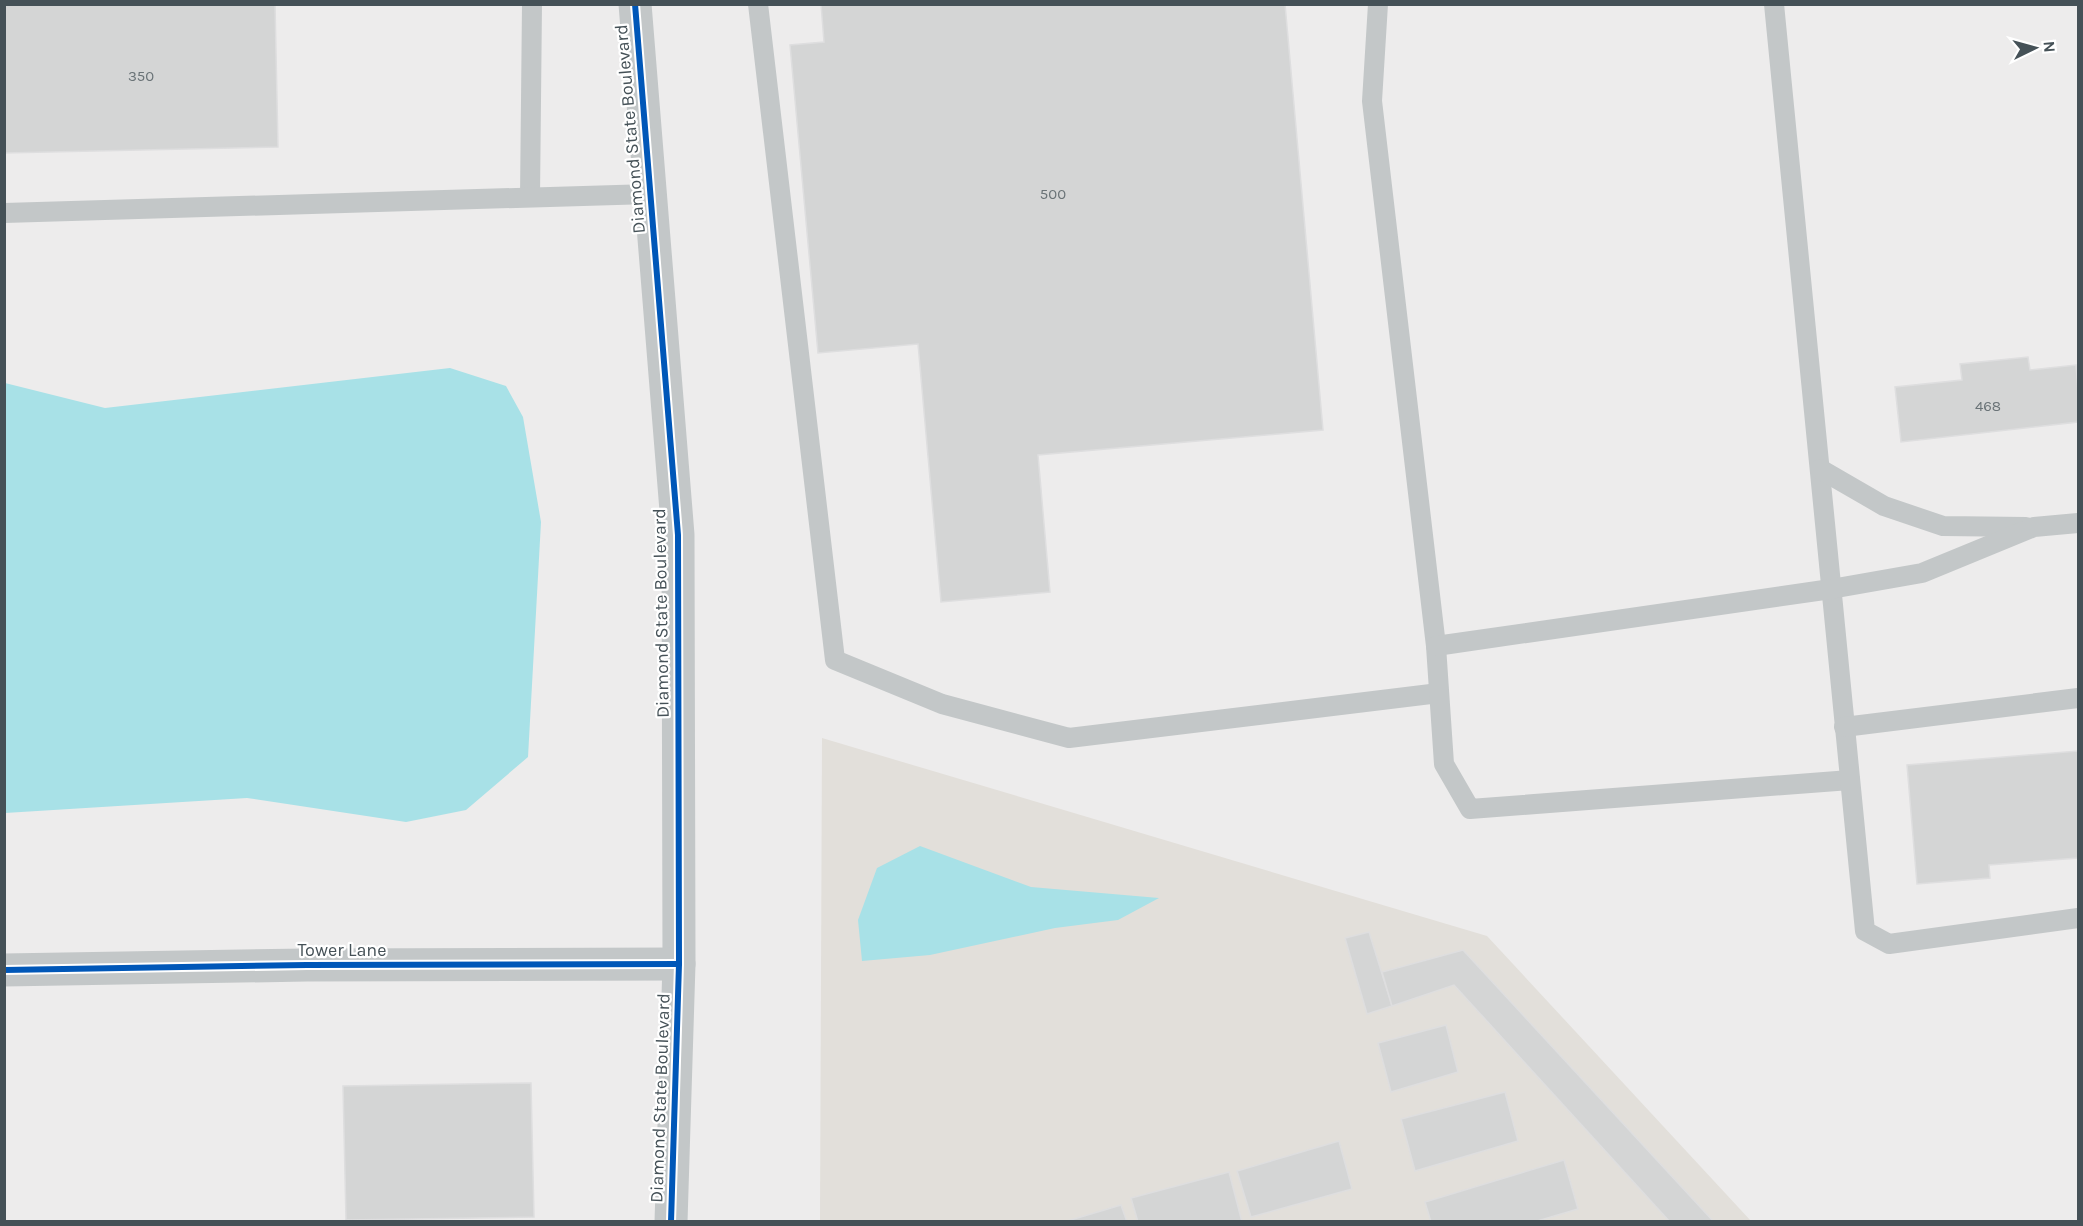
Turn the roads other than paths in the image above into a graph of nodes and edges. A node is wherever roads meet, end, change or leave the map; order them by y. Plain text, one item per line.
1 (532, 4) edge
2 (635, 4) edge
3 (758, 4) edge
4 (1378, 4) edge
5 (1774, 4) edge
6 (650, 194) junction
7 (530, 197) junction
8 (4, 213) edge
9 (1820, 469) junction
10 (2079, 523) edge
11 (2034, 527) junction
12 (1831, 590) junction
13 (1436, 646) junction
14 (1439, 693) junction
15 (2079, 698) edge
16 (1844, 727) junction
17 (1850, 780) junction
18 (2079, 918) edge
19 (679, 963) junction
20 (4, 970) edge
21 (671, 1221) edge

1 - 7 lane
2 - 6 street, Diamond State Boulevard
3 - 14 lane
4 - 13 lane
5 - 9 lane
6 - 7 lane
6 - 19 street, Diamond State Boulevard
7 - 8 lane
9 - 11 lane
9 - 12 lane
10 - 11 lane
11 - 12 lane
12 - 13 lane
12 - 16 lane
13 - 14 lane
14 - 17 lane
15 - 16 lane
16 - 17 lane
17 - 18 lane
19 - 20 street, Tower Lane
19 - 21 street, Diamond State Boulevard

